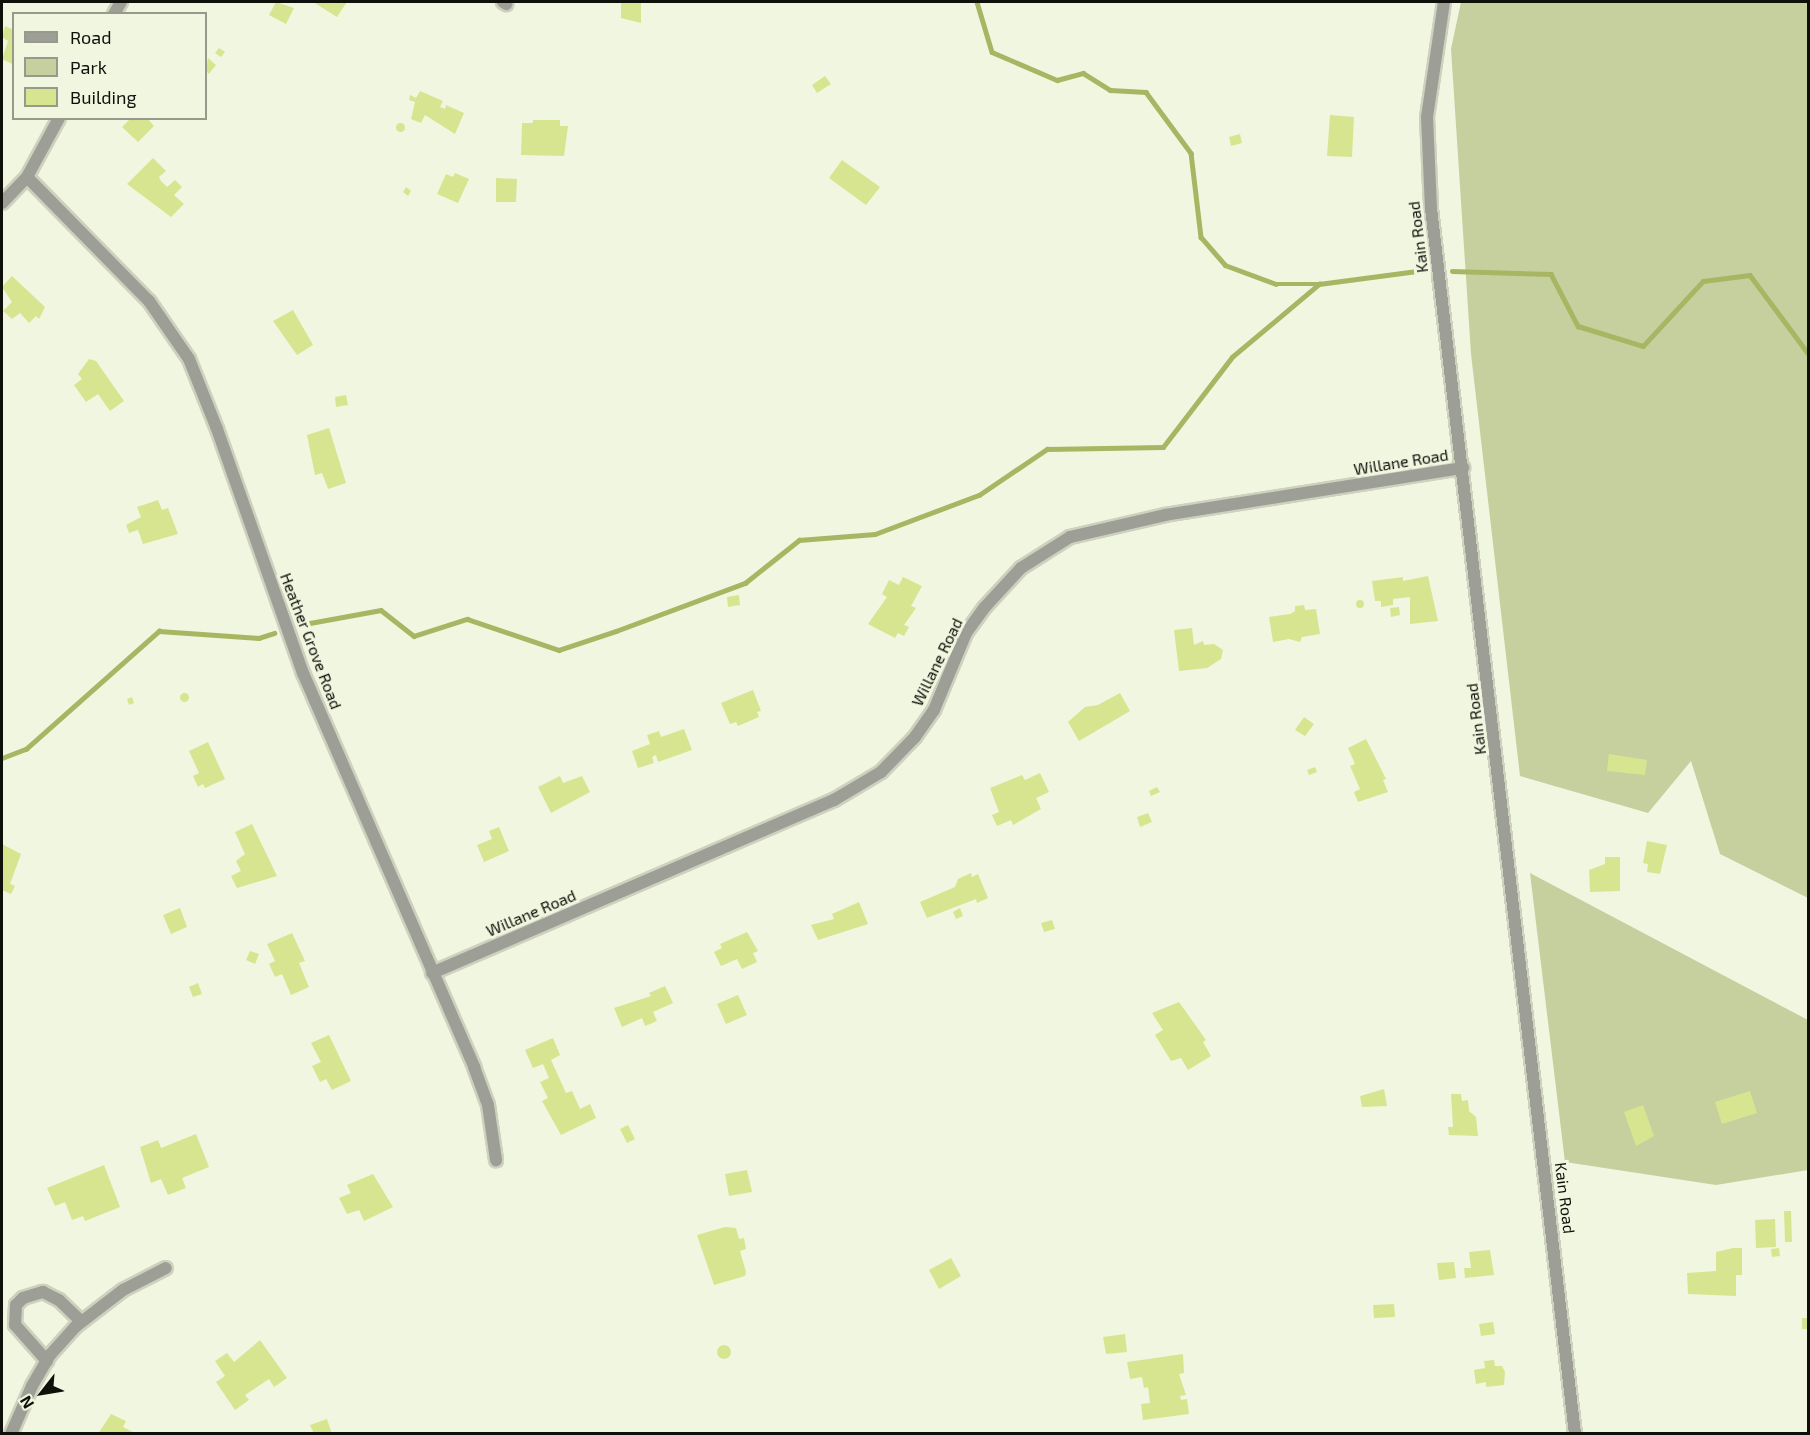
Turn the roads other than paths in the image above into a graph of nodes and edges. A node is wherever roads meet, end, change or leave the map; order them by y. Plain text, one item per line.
1 (1444, 2) edge
2 (58, 120) edge
3 (27, 177) junction
4 (2, 203) edge
5 (1463, 468) junction
6 (432, 973) junction
7 (496, 1160) dead end
8 (166, 1268) dead end
9 (81, 1321) junction
10 (47, 1361) junction
11 (11, 1434) edge
12 (1575, 1434) edge

1 - 5 street, Kain Road
2 - 3 street
3 - 4 street
3 - 6 street, Heather Grove Road
5 - 6 street, Willane Road
5 - 12 street, Kain Road
6 - 7 street, Heather Grove Road
8 - 9 street
9 - 10 street
9 - 10 street
10 - 11 street

